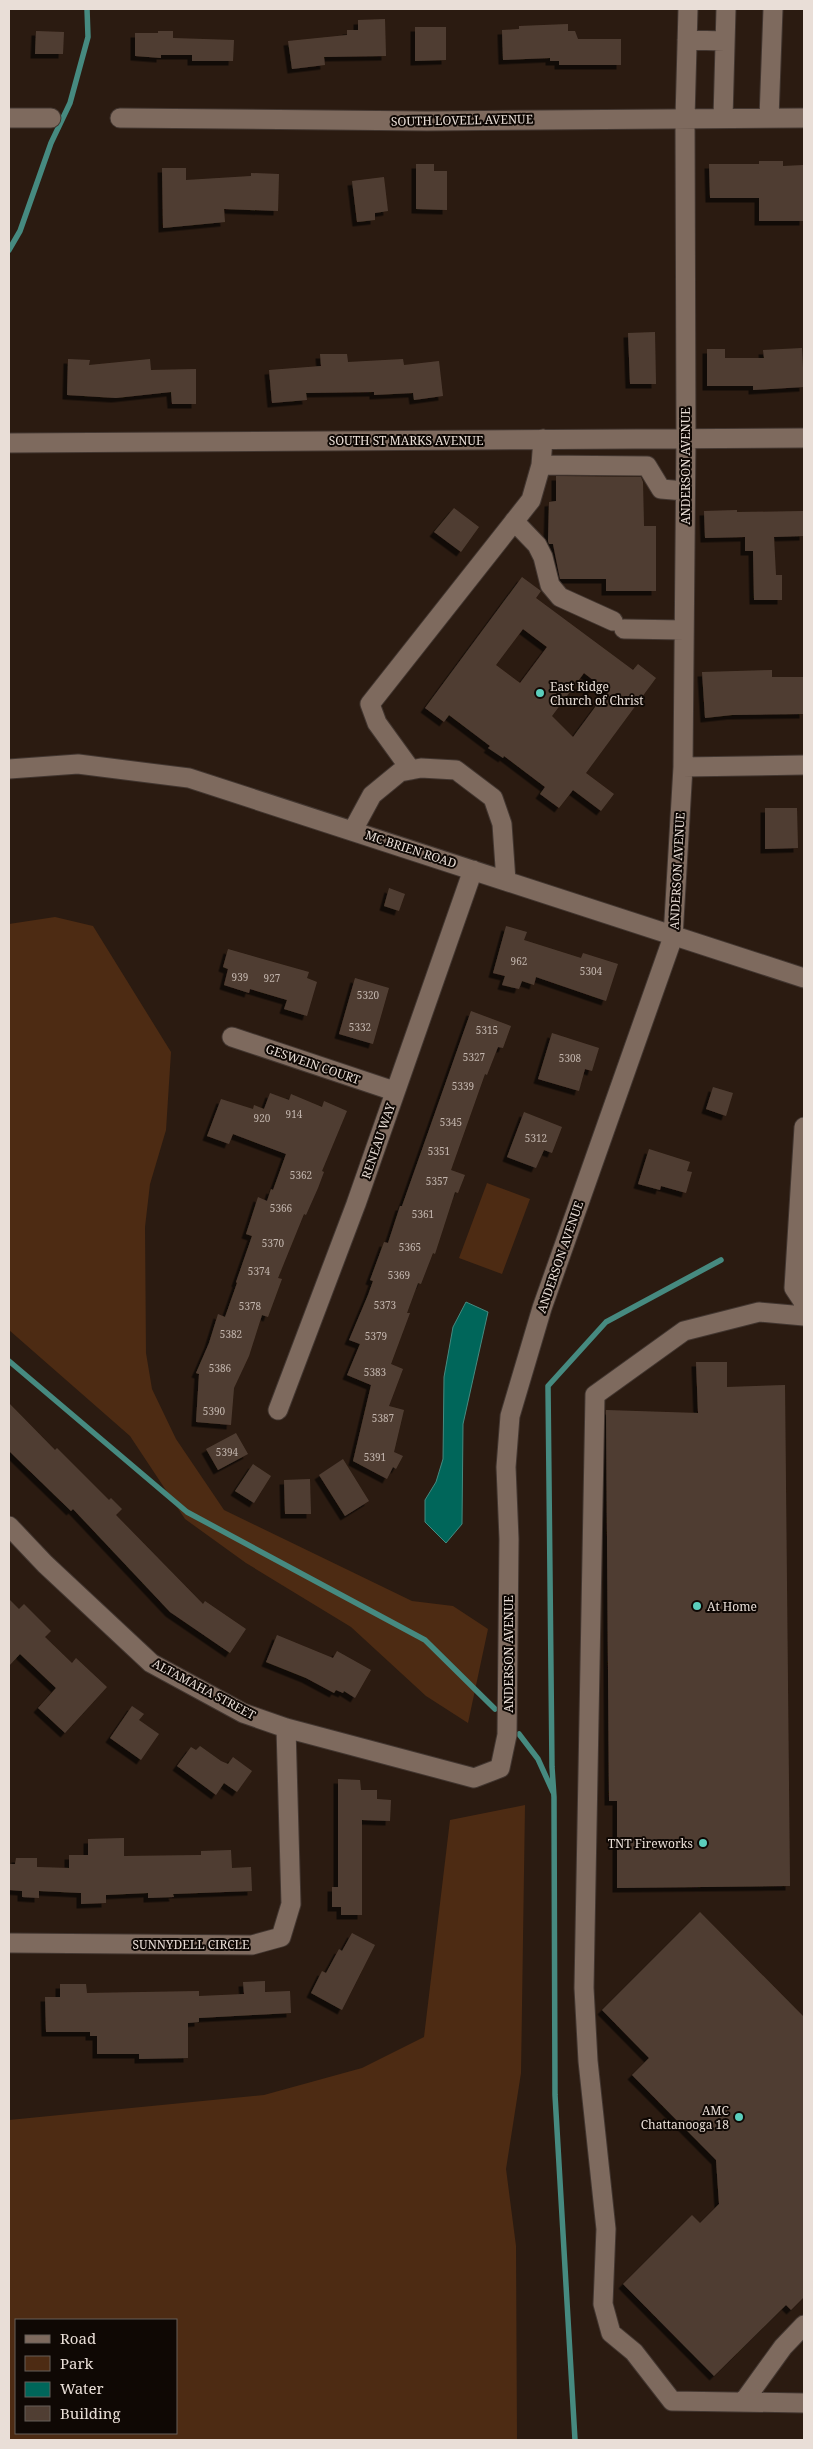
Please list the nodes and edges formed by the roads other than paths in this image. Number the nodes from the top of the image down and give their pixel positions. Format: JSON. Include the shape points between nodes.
{"nodes":[{"id":1,"x":688,"y":9,"type":"edge"},
{"id":2,"x":726,"y":9,"type":"edge"},
{"id":3,"x":773,"y":9,"type":"edge"},
{"id":4,"x":687,"y":40,"type":"junction"},
{"id":5,"x":725,"y":41,"type":"junction"},
{"id":6,"x":9,"y":118,"type":"edge"},
{"id":7,"x":51,"y":118,"type":"dead end"},
{"id":8,"x":120,"y":118,"type":"dead end"},
{"id":9,"x":685,"y":118,"type":"junction"},
{"id":10,"x":723,"y":118,"type":"junction"},
{"id":11,"x":770,"y":118,"type":"junction"},
{"id":12,"x":804,"y":118,"type":"edge"},
{"id":13,"x":686,"y":438,"type":"junction"},
{"id":14,"x":804,"y":438,"type":"edge"},
{"id":15,"x":543,"y":439,"type":"junction"},
{"id":16,"x":9,"y":443,"type":"edge"},
{"id":17,"x":541,"y":465,"type":"junction"},
{"id":18,"x":685,"y":491,"type":"junction"},
{"id":19,"x":514,"y":521,"type":"junction"},
{"id":20,"x":684,"y":630,"type":"junction"},
{"id":21,"x":804,"y":765,"type":"edge"},
{"id":22,"x":682,"y":766,"type":"junction"},
{"id":23,"x":9,"y":769,"type":"edge"},
{"id":24,"x":411,"y":770,"type":"junction"},
{"id":25,"x":353,"y":830,"type":"junction"},
{"id":26,"x":473,"y":870,"type":"junction"},
{"id":27,"x":506,"y":881,"type":"junction"},
{"id":28,"x":673,"y":938,"type":"junction"},
{"id":29,"x":804,"y":978,"type":"edge"},
{"id":30,"x":232,"y":1037,"type":"dead end"},
{"id":31,"x":394,"y":1091,"type":"junction"},
{"id":32,"x":804,"y":1135,"type":"edge"},
{"id":33,"x":799,"y":1288,"type":"edge"},
{"id":34,"x":804,"y":1303,"type":"edge"},
{"id":35,"x":804,"y":1316,"type":"edge"},
{"id":36,"x":278,"y":1410,"type":"dead end"},
{"id":37,"x":9,"y":1526,"type":"edge"},
{"id":38,"x":286,"y":1728,"type":"junction"},
{"id":39,"x":474,"y":1778,"type":"joint"},
{"id":40,"x":9,"y":1943,"type":"edge"},
{"id":41,"x":804,"y":2326,"type":"edge"},
{"id":42,"x":783,"y":2347,"type":"junction"},
{"id":43,"x":804,"y":2348,"type":"edge"},
{"id":44,"x":744,"y":2401,"type":"junction"},
{"id":45,"x":804,"y":2403,"type":"edge"}],
"edges":[{"from":1,"to":4,"type":"street","name":"ANDERSON AVENUE"},
{"from":2,"to":5,"type":"street"},
{"from":3,"to":11,"type":"street"},
{"from":4,"to":5,"type":"street"},
{"from":4,"to":9,"type":"street","name":"ANDERSON AVENUE"},
{"from":5,"to":10,"type":"street"},
{"from":6,"to":7,"type":"street"},
{"from":8,"to":9,"type":"street","name":"SOUTH LOVELL AVENUE","via":[[427,121]]},
{"from":9,"to":10,"type":"street","name":"SOUTH LOVELL AVENUE"},
{"from":9,"to":13,"type":"street","name":"ANDERSON AVENUE"},
{"from":10,"to":11,"type":"street","name":"SOUTH LOVELL AVENUE"},
{"from":11,"to":12,"type":"street","name":"SOUTH LOVELL AVENUE"},
{"from":13,"to":14,"type":"street","name":"SOUTH ST MARKS AVENUE"},
{"from":13,"to":15,"type":"street","name":"SOUTH ST MARKS AVENUE"},
{"from":13,"to":18,"type":"street","name":"ANDERSON AVENUE"},
{"from":15,"to":16,"type":"street","name":"SOUTH ST MARKS AVENUE"},
{"from":15,"to":17,"type":"street"},
{"from":17,"to":18,"type":"street","via":[[647,466],[662,489]]},
{"from":17,"to":19,"type":"street","via":[[531,500]]},
{"from":18,"to":20,"type":"street","name":"ANDERSON AVENUE"},
{"from":19,"to":20,"type":"street","via":[[537,545],[550,586],[560,597],[618,625]]},
{"from":19,"to":24,"type":"street","via":[[370,704],[378,723]]},
{"from":20,"to":22,"type":"street","name":"ANDERSON AVENUE"},
{"from":21,"to":22,"type":"street"},
{"from":22,"to":28,"type":"street","name":"ANDERSON AVENUE"},
{"from":23,"to":25,"type":"street","name":"MC BRIEN ROAD","via":[[78,764],[189,778]]},
{"from":24,"to":25,"type":"street","via":[[400,772],[372,795]]},
{"from":24,"to":27,"type":"street","via":[[456,770],[493,798],[502,824]]},
{"from":25,"to":26,"type":"street","name":"MC BRIEN ROAD"},
{"from":26,"to":27,"type":"street","name":"MC BRIEN ROAD"},
{"from":26,"to":31,"type":"street","name":"RENEAU WAY"},
{"from":27,"to":28,"type":"street","name":"MC BRIEN ROAD"},
{"from":28,"to":29,"type":"street","name":"MC BRIEN ROAD"},
{"from":28,"to":39,"type":"street","name":"ANDERSON AVENUE","via":[[542,1308],[510,1416],[506,1467],[509,1540],[507,1735],[500,1768]]},
{"from":30,"to":31,"type":"street","name":"GESWEIN COURT"},
{"from":31,"to":36,"type":"street","name":"RENEAU WAY","via":[[356,1204]]},
{"from":32,"to":33,"type":"street"},
{"from":33,"to":34,"type":"street"},
{"from":35,"to":44,"type":"street","via":[[759,1312],[684,1331],[595,1394],[584,1988],[588,2061],[606,2229],[603,2304],[611,2333],[634,2352],[672,2401]]},
{"from":37,"to":38,"type":"street","name":"ALTAMAHA STREET","via":[[151,1663],[243,1713]]},
{"from":38,"to":39,"type":"street","name":"ALTAMAHA STREET"},
{"from":38,"to":40,"type":"street","name":"SUNNYDELL CIRCLE","via":[[292,1904],[281,1937],[252,1945]]},
{"from":41,"to":42,"type":"street"},
{"from":42,"to":43,"type":"street"},
{"from":42,"to":44,"type":"street"},
{"from":44,"to":45,"type":"street"}]}
